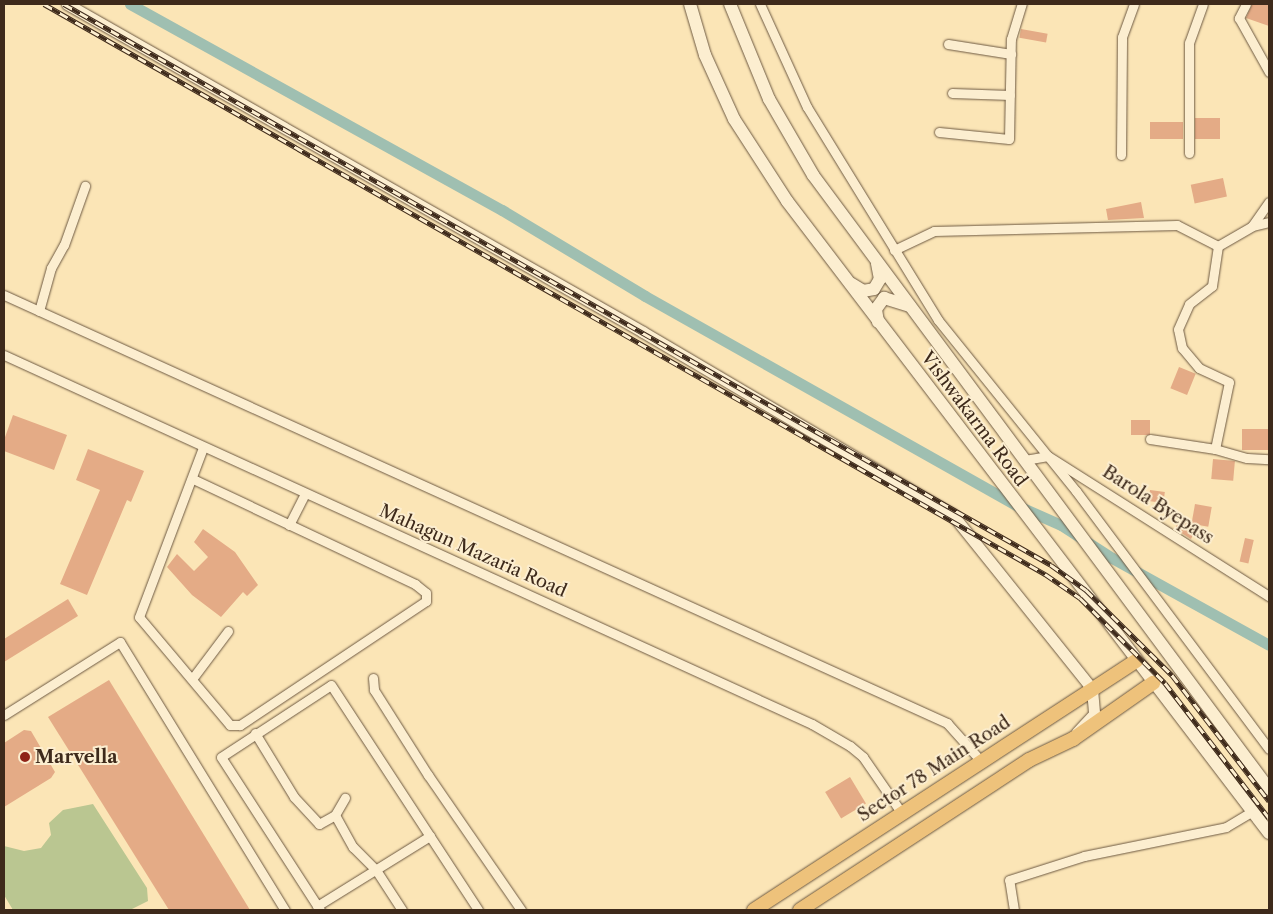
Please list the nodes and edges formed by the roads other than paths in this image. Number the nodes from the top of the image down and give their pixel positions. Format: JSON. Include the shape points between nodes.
{"nodes":[{"id":1,"x":67,"y":4,"type":"edge"},
{"id":2,"x":690,"y":4,"type":"edge"},
{"id":3,"x":730,"y":4,"type":"edge"},
{"id":4,"x":760,"y":4,"type":"edge"},
{"id":5,"x":1022,"y":4,"type":"edge"},
{"id":6,"x":1134,"y":4,"type":"edge"},
{"id":7,"x":1203,"y":4,"type":"edge"},
{"id":8,"x":1246,"y":4,"type":"edge"},
{"id":9,"x":948,"y":44,"type":"dead end"},
{"id":10,"x":1011,"y":54,"type":"junction"},
{"id":11,"x":1269,"y":72,"type":"edge"},
{"id":12,"x":952,"y":93,"type":"dead end"},
{"id":13,"x":1010,"y":95,"type":"junction"},
{"id":14,"x":940,"y":132,"type":"dead end"},
{"id":15,"x":1189,"y":153,"type":"dead end"},
{"id":16,"x":1121,"y":155,"type":"dead end"},
{"id":17,"x":85,"y":186,"type":"dead end"},
{"id":18,"x":1269,"y":202,"type":"edge"},
{"id":19,"x":1269,"y":222,"type":"edge"},
{"id":20,"x":1252,"y":226,"type":"junction"},
{"id":21,"x":1218,"y":246,"type":"junction"},
{"id":22,"x":894,"y":250,"type":"junction"},
{"id":23,"x":876,"y":261,"type":"junction"},
{"id":24,"x":848,"y":282,"type":"junction"},
{"id":25,"x":4,"y":295,"type":"edge"},
{"id":26,"x":910,"y":306,"type":"junction"},
{"id":27,"x":39,"y":311,"type":"junction"},
{"id":28,"x":878,"y":322,"type":"junction"},
{"id":29,"x":4,"y":355,"type":"edge"},
{"id":30,"x":1150,"y":439,"type":"dead end"},
{"id":31,"x":203,"y":448,"type":"junction"},
{"id":32,"x":1215,"y":449,"type":"junction"},
{"id":33,"x":1048,"y":456,"type":"junction"},
{"id":34,"x":1269,"y":459,"type":"edge"},
{"id":35,"x":1025,"y":460,"type":"junction"},
{"id":36,"x":193,"y":479,"type":"junction"},
{"id":37,"x":305,"y":494,"type":"junction"},
{"id":38,"x":289,"y":525,"type":"junction"},
{"id":39,"x":1269,"y":596,"type":"edge"},
{"id":40,"x":228,"y":631,"type":"dead end"},
{"id":41,"x":1136,"y":661,"type":"junction"},
{"id":42,"x":373,"y":678,"type":"dead end"},
{"id":43,"x":192,"y":679,"type":"junction"},
{"id":44,"x":1153,"y":683,"type":"junction"},
{"id":45,"x":1092,"y":688,"type":"junction"},
{"id":46,"x":4,"y":715,"type":"edge"},
{"id":47,"x":256,"y":733,"type":"junction"},
{"id":48,"x":1073,"y":739,"type":"junction"},
{"id":49,"x":1269,"y":750,"type":"edge"},
{"id":50,"x":981,"y":761,"type":"junction"},
{"id":51,"x":1269,"y":789,"type":"edge"},
{"id":52,"x":345,"y":798,"type":"dead end"},
{"id":53,"x":1253,"y":811,"type":"junction"},
{"id":54,"x":901,"y":812,"type":"junction"},
{"id":55,"x":335,"y":815,"type":"junction"},
{"id":56,"x":1269,"y":833,"type":"edge"},
{"id":57,"x":430,"y":836,"type":"junction"},
{"id":58,"x":376,"y":870,"type":"junction"},
{"id":59,"x":319,"y":908,"type":"edge"},
{"id":60,"x":760,"y":908,"type":"edge"},
{"id":61,"x":285,"y":910,"type":"edge"},
{"id":62,"x":402,"y":910,"type":"edge"},
{"id":63,"x":478,"y":910,"type":"edge"},
{"id":64,"x":521,"y":910,"type":"edge"},
{"id":65,"x":800,"y":910,"type":"edge"},
{"id":66,"x":1014,"y":910,"type":"edge"}],
"edges":[{"from":1,"to":45,"type":"street","via":[[652,337],[952,514]]},
{"from":2,"to":24,"type":"main road","name":"Vishwakarma Road","via":[[705,55],[734,119],[787,201]]},
{"from":3,"to":23,"type":"main road","name":"Vishwakarma Road","via":[[779,116],[813,175]]},
{"from":4,"to":22,"type":"street","via":[[807,107]]},
{"from":5,"to":10,"type":"street","via":[[1011,39]]},
{"from":6,"to":16,"type":"street","via":[[1122,37]]},
{"from":7,"to":15,"type":"street","via":[[1190,43]]},
{"from":8,"to":11,"type":"street","via":[[1239,18]]},
{"from":9,"to":10,"type":"street"},
{"from":10,"to":13,"type":"street"},
{"from":12,"to":13,"type":"street"},
{"from":13,"to":14,"type":"street","via":[[1009,140]]},
{"from":17,"to":27,"type":"street","via":[[67,238],[51,268]]},
{"from":18,"to":20,"type":"street"},
{"from":19,"to":20,"type":"street"},
{"from":20,"to":21,"type":"street"},
{"from":21,"to":22,"type":"street","via":[[1177,225],[1167,225],[934,231]]},
{"from":21,"to":32,"type":"street","via":[[1212,286],[1188,304],[1178,329],[1182,348],[1199,368],[1229,382]]},
{"from":22,"to":33,"type":"street","via":[[938,320]]},
{"from":23,"to":24,"type":"main road","via":[[880,279],[874,289],[863,292]]},
{"from":23,"to":26,"type":"main road","name":"Vishwakarma Road"},
{"from":24,"to":28,"type":"main road","name":"Vishwakarma Road"},
{"from":25,"to":27,"type":"street"},
{"from":26,"to":28,"type":"main road","via":[[884,298],[876,309]]},
{"from":26,"to":35,"type":"main road","name":"Vishwakarma Road"},
{"from":27,"to":50,"type":"street","via":[[947,722]]},
{"from":28,"to":41,"type":"main road","name":"Vishwakarma Road"},
{"from":29,"to":31,"type":"street","name":"Mahagun Mazaria Road"},
{"from":30,"to":32,"type":"street"},
{"from":31,"to":36,"type":"street"},
{"from":31,"to":37,"type":"street","name":"Mahagun Mazaria Road"},
{"from":32,"to":34,"type":"street","via":[[1247,458]]},
{"from":33,"to":35,"type":"street"},
{"from":33,"to":39,"type":"street","name":"Barola Byepass"},
{"from":33,"to":49,"type":"street"},
{"from":35,"to":51,"type":"main road","name":"Vishwakarma Road"},
{"from":36,"to":38,"type":"street"},
{"from":36,"to":43,"type":"street","via":[[139,617]]},
{"from":37,"to":38,"type":"street"},
{"from":37,"to":54,"type":"street","name":"Mahagun Mazaria Road","via":[[812,724],[864,757]]},
{"from":38,"to":43,"type":"street","via":[[415,584],[426,593],[426,600],[240,725],[230,725]]},
{"from":40,"to":43,"type":"street"},
{"from":41,"to":44,"type":"main road","name":"Vishwakarma Road"},
{"from":41,"to":45,"type":"main road","name":"Sector 78 Main Road"},
{"from":42,"to":64,"type":"street","via":[[374,690],[428,775]]},
{"from":44,"to":48,"type":"main road"},
{"from":44,"to":53,"type":"main road","name":"Vishwakarma Road"},
{"from":45,"to":48,"type":"street","via":[[1094,714]]},
{"from":45,"to":50,"type":"main road","name":"Sector 78 Main Road"},
{"from":46,"to":61,"type":"street","via":[[120,642]]},
{"from":47,"to":55,"type":"street","via":[[294,797],[319,824]]},
{"from":47,"to":57,"type":"street","via":[[331,685]]},
{"from":47,"to":59,"type":"street","via":[[221,757]]},
{"from":48,"to":65,"type":"main road","via":[[1029,760]]},
{"from":50,"to":54,"type":"main road","name":"Sector 78 Main Road"},
{"from":52,"to":55,"type":"street"},
{"from":53,"to":56,"type":"main road","name":"Vishwakarma Road"},
{"from":53,"to":66,"type":"street","via":[[1226,827],[1084,856],[1009,880]]},
{"from":54,"to":60,"type":"main road","name":"Sector 78 Main Road"},
{"from":55,"to":58,"type":"street","via":[[353,847]]},
{"from":57,"to":58,"type":"street"},
{"from":57,"to":63,"type":"street"},
{"from":58,"to":59,"type":"street"},
{"from":58,"to":62,"type":"street"}]}
